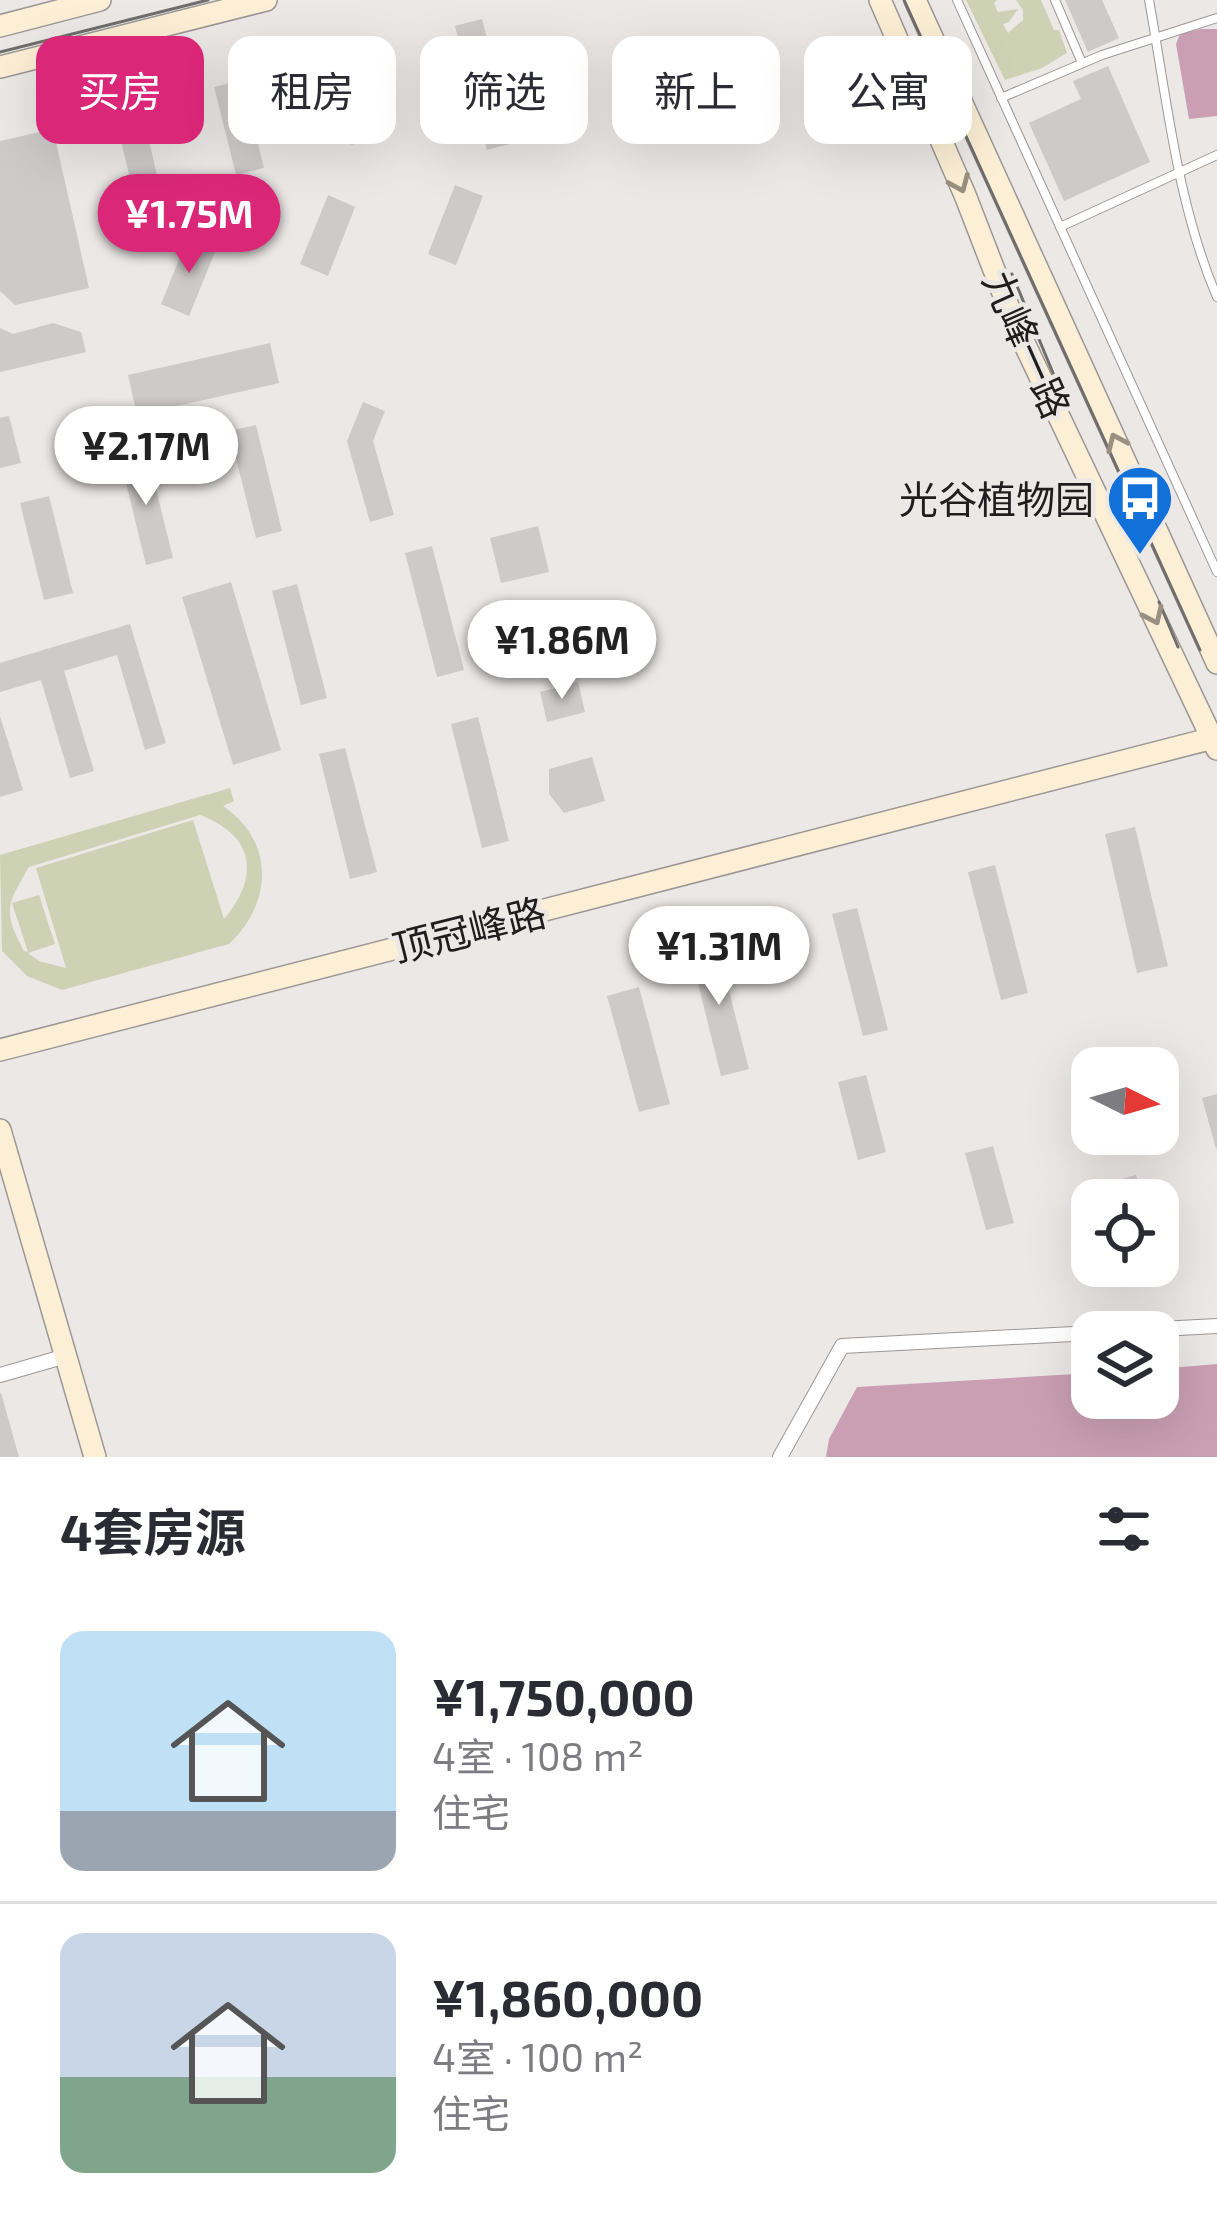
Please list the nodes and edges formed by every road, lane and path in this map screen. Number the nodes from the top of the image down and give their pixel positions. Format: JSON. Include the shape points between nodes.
{"nodes":[{"id":1,"x":100,"y":0,"type":"edge"},
{"id":2,"x":266,"y":0,"type":"edge"},
{"id":3,"x":880,"y":0,"type":"edge"},
{"id":4,"x":915,"y":0,"type":"edge"},
{"id":5,"x":957,"y":0,"type":"edge"},
{"id":6,"x":1055,"y":0,"type":"edge"},
{"id":7,"x":1149,"y":0,"type":"edge"},
{"id":8,"x":1217,"y":18,"type":"edge"},
{"id":9,"x":0,"y":26,"type":"edge"},
{"id":10,"x":1155,"y":36,"type":"junction"},
{"id":11,"x":1082,"y":63,"type":"junction"},
{"id":12,"x":0,"y":67,"type":"edge"},
{"id":13,"x":1001,"y":98,"type":"junction"},
{"id":14,"x":1217,"y":155,"type":"edge"},
{"id":15,"x":1180,"y":173,"type":"junction"},
{"id":16,"x":1060,"y":227,"type":"junction"},
{"id":17,"x":1217,"y":297,"type":"edge"},
{"id":18,"x":1217,"y":572,"type":"edge"},
{"id":19,"x":1217,"y":663,"type":"edge"},
{"id":20,"x":1215,"y":742,"type":"edge"},
{"id":21,"x":0,"y":1050,"type":"edge"},
{"id":22,"x":0,"y":1130,"type":"edge"},
{"id":23,"x":1217,"y":1326,"type":"edge"},
{"id":24,"x":1179,"y":1328,"type":"edge"},
{"id":25,"x":1071,"y":1334,"type":"edge"},
{"id":26,"x":66,"y":1356,"type":"junction"},
{"id":27,"x":0,"y":1376,"type":"edge"},
{"id":28,"x":95,"y":1457,"type":"edge"},
{"id":29,"x":780,"y":1457,"type":"edge"}],
"edges":[{"from":1,"to":9,"type":"street"},
{"from":2,"to":12,"type":"street"},
{"from":3,"to":20,"type":"street","name":"九峰一路","one_way":true,"via":[[1016,324]]},
{"from":19,"to":4,"type":"street","name":"九峰一路","one_way":true},
{"from":5,"to":13,"type":"lane"},
{"from":6,"to":11,"type":"lane"},
{"from":7,"to":10,"type":"lane"},
{"from":8,"to":10,"type":"lane"},
{"from":10,"to":11,"type":"lane"},
{"from":10,"to":15,"type":"lane"},
{"from":11,"to":13,"type":"lane"},
{"from":13,"to":16,"type":"lane"},
{"from":14,"to":15,"type":"lane"},
{"from":15,"to":16,"type":"lane"},
{"from":15,"to":17,"type":"lane"},
{"from":16,"to":18,"type":"lane"},
{"from":20,"to":21,"type":"street","name":"顶冠峰路"},
{"from":22,"to":26,"type":"street"},
{"from":23,"to":24,"type":"street"},
{"from":25,"to":29,"type":"street","via":[[842,1346]]},
{"from":26,"to":27,"type":"street"},
{"from":26,"to":28,"type":"street"}]}
